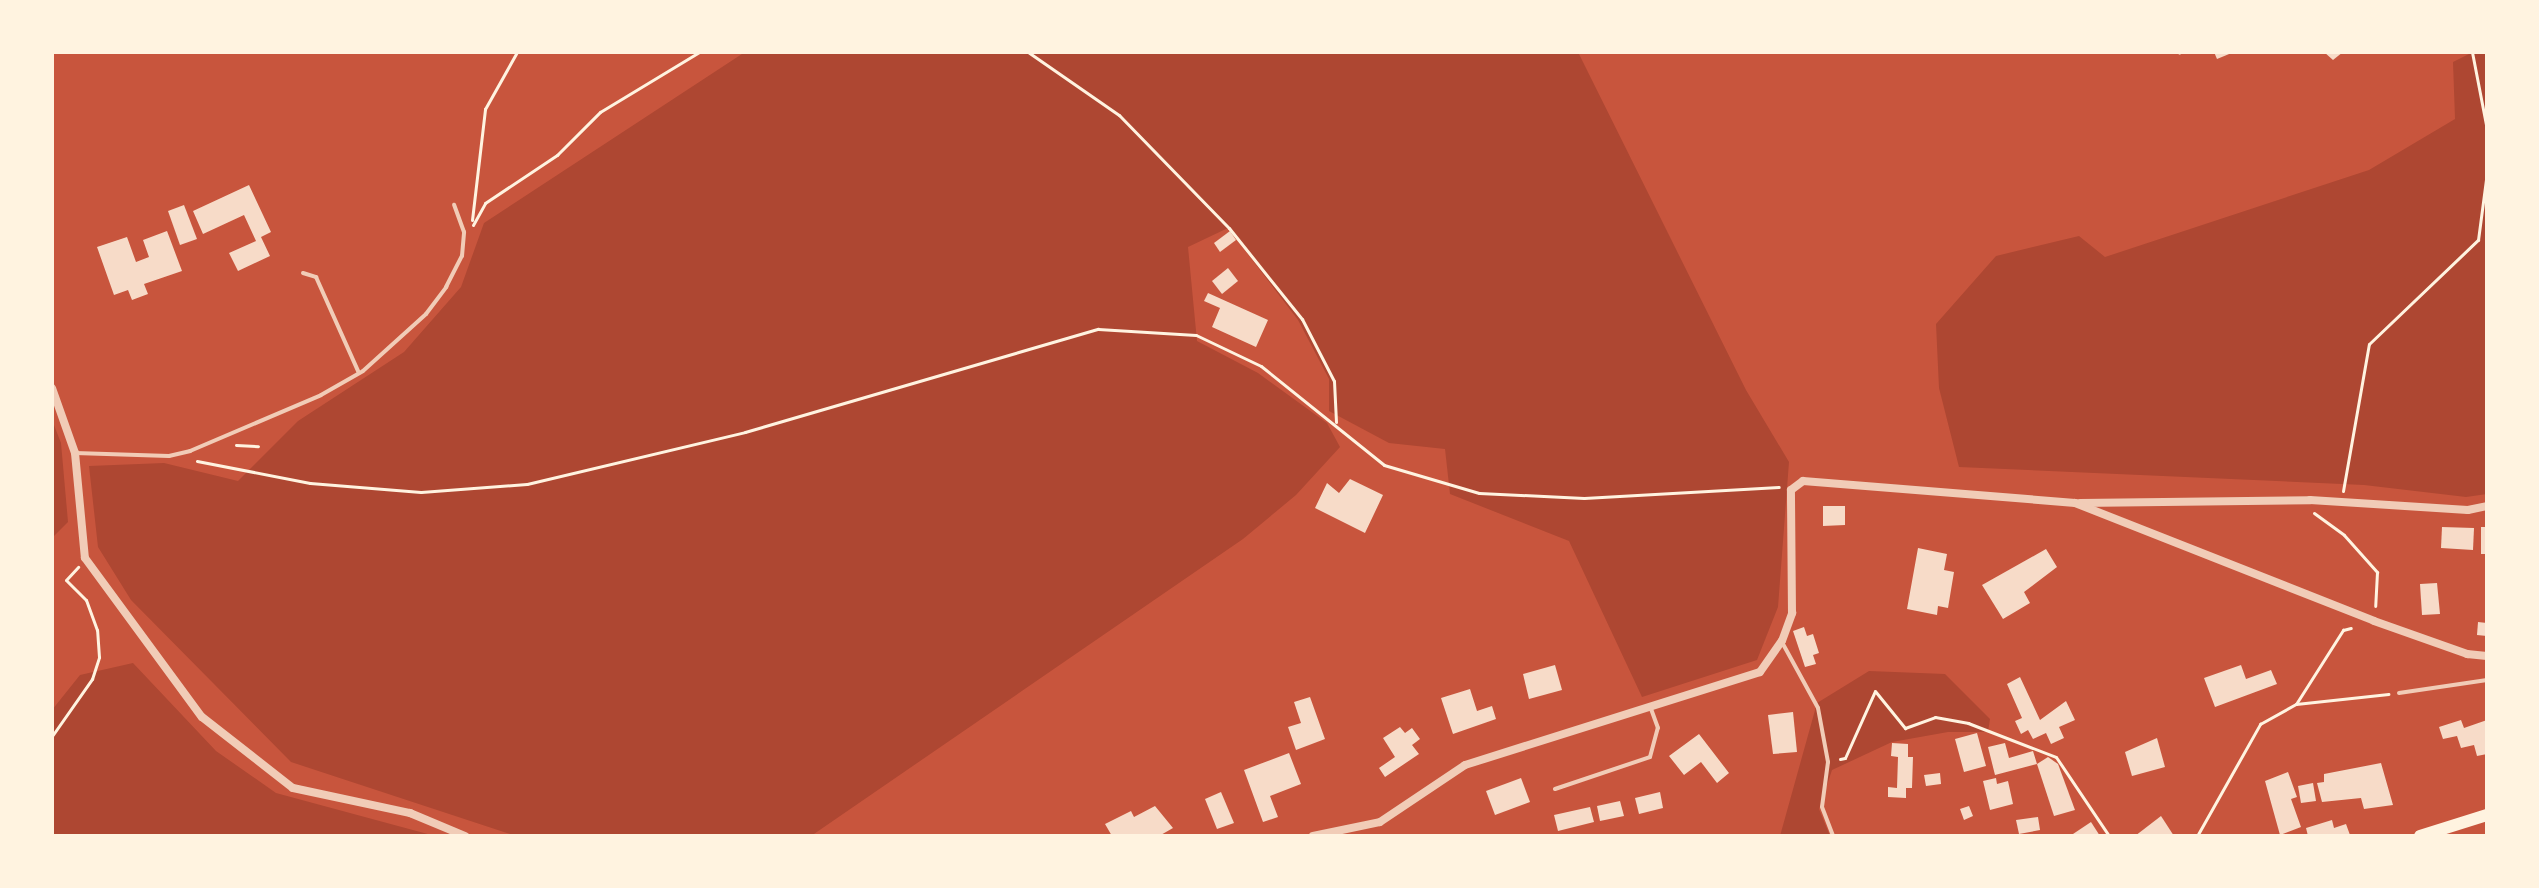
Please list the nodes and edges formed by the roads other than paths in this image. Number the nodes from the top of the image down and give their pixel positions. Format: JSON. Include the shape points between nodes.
{"nodes":[{"id":1,"x":454,"y":205,"type":"dead end"},
{"id":2,"x":303,"y":273,"type":"dead end"},
{"id":3,"x":359,"y":373,"type":"junction"},
{"id":4,"x":52,"y":388,"type":"edge"},
{"id":5,"x":75,"y":453,"type":"junction"},
{"id":6,"x":2075,"y":503,"type":"junction"},
{"id":7,"x":2487,"y":506,"type":"edge"},
{"id":8,"x":1782,"y":641,"type":"junction"},
{"id":9,"x":2487,"y":656,"type":"edge"},
{"id":10,"x":2487,"y":680,"type":"edge"},
{"id":11,"x":2399,"y":693,"type":"road end"},
{"id":12,"x":1650,"y":706,"type":"junction"},
{"id":13,"x":1555,"y":789,"type":"dead end"},
{"id":14,"x":2487,"y":815,"type":"edge"},
{"id":15,"x":465,"y":836,"type":"edge"},
{"id":16,"x":1313,"y":836,"type":"edge"},
{"id":17,"x":1833,"y":836,"type":"edge"},
{"id":18,"x":2420,"y":836,"type":"edge"}],
"edges":[{"from":1,"to":3,"type":"lane","via":[[464,232],[462,256],[433,305]]},
{"from":2,"to":3,"type":"lane","via":[[316,277]]},
{"from":3,"to":5,"type":"lane","via":[[321,395],[169,456]]},
{"from":4,"to":5,"type":"street"},
{"from":5,"to":15,"type":"street","via":[[85,558],[202,717],[293,788],[410,813]]},
{"from":6,"to":7,"type":"street","via":[[2341,501],[2468,510]]},
{"from":6,"to":8,"type":"street","via":[[1803,481],[1795,486],[1792,613]]},
{"from":6,"to":9,"type":"street","via":[[2374,621],[2467,654]]},
{"from":8,"to":12,"type":"street","via":[[1760,672]]},
{"from":8,"to":17,"type":"lane","via":[[1818,708],[1828,762],[1822,807]]},
{"from":10,"to":11,"type":"lane"},
{"from":12,"to":13,"type":"lane","via":[[1658,728],[1650,757]]},
{"from":12,"to":16,"type":"street","via":[[1465,765],[1380,822]]},
{"from":14,"to":18,"type":"main road"}]}
